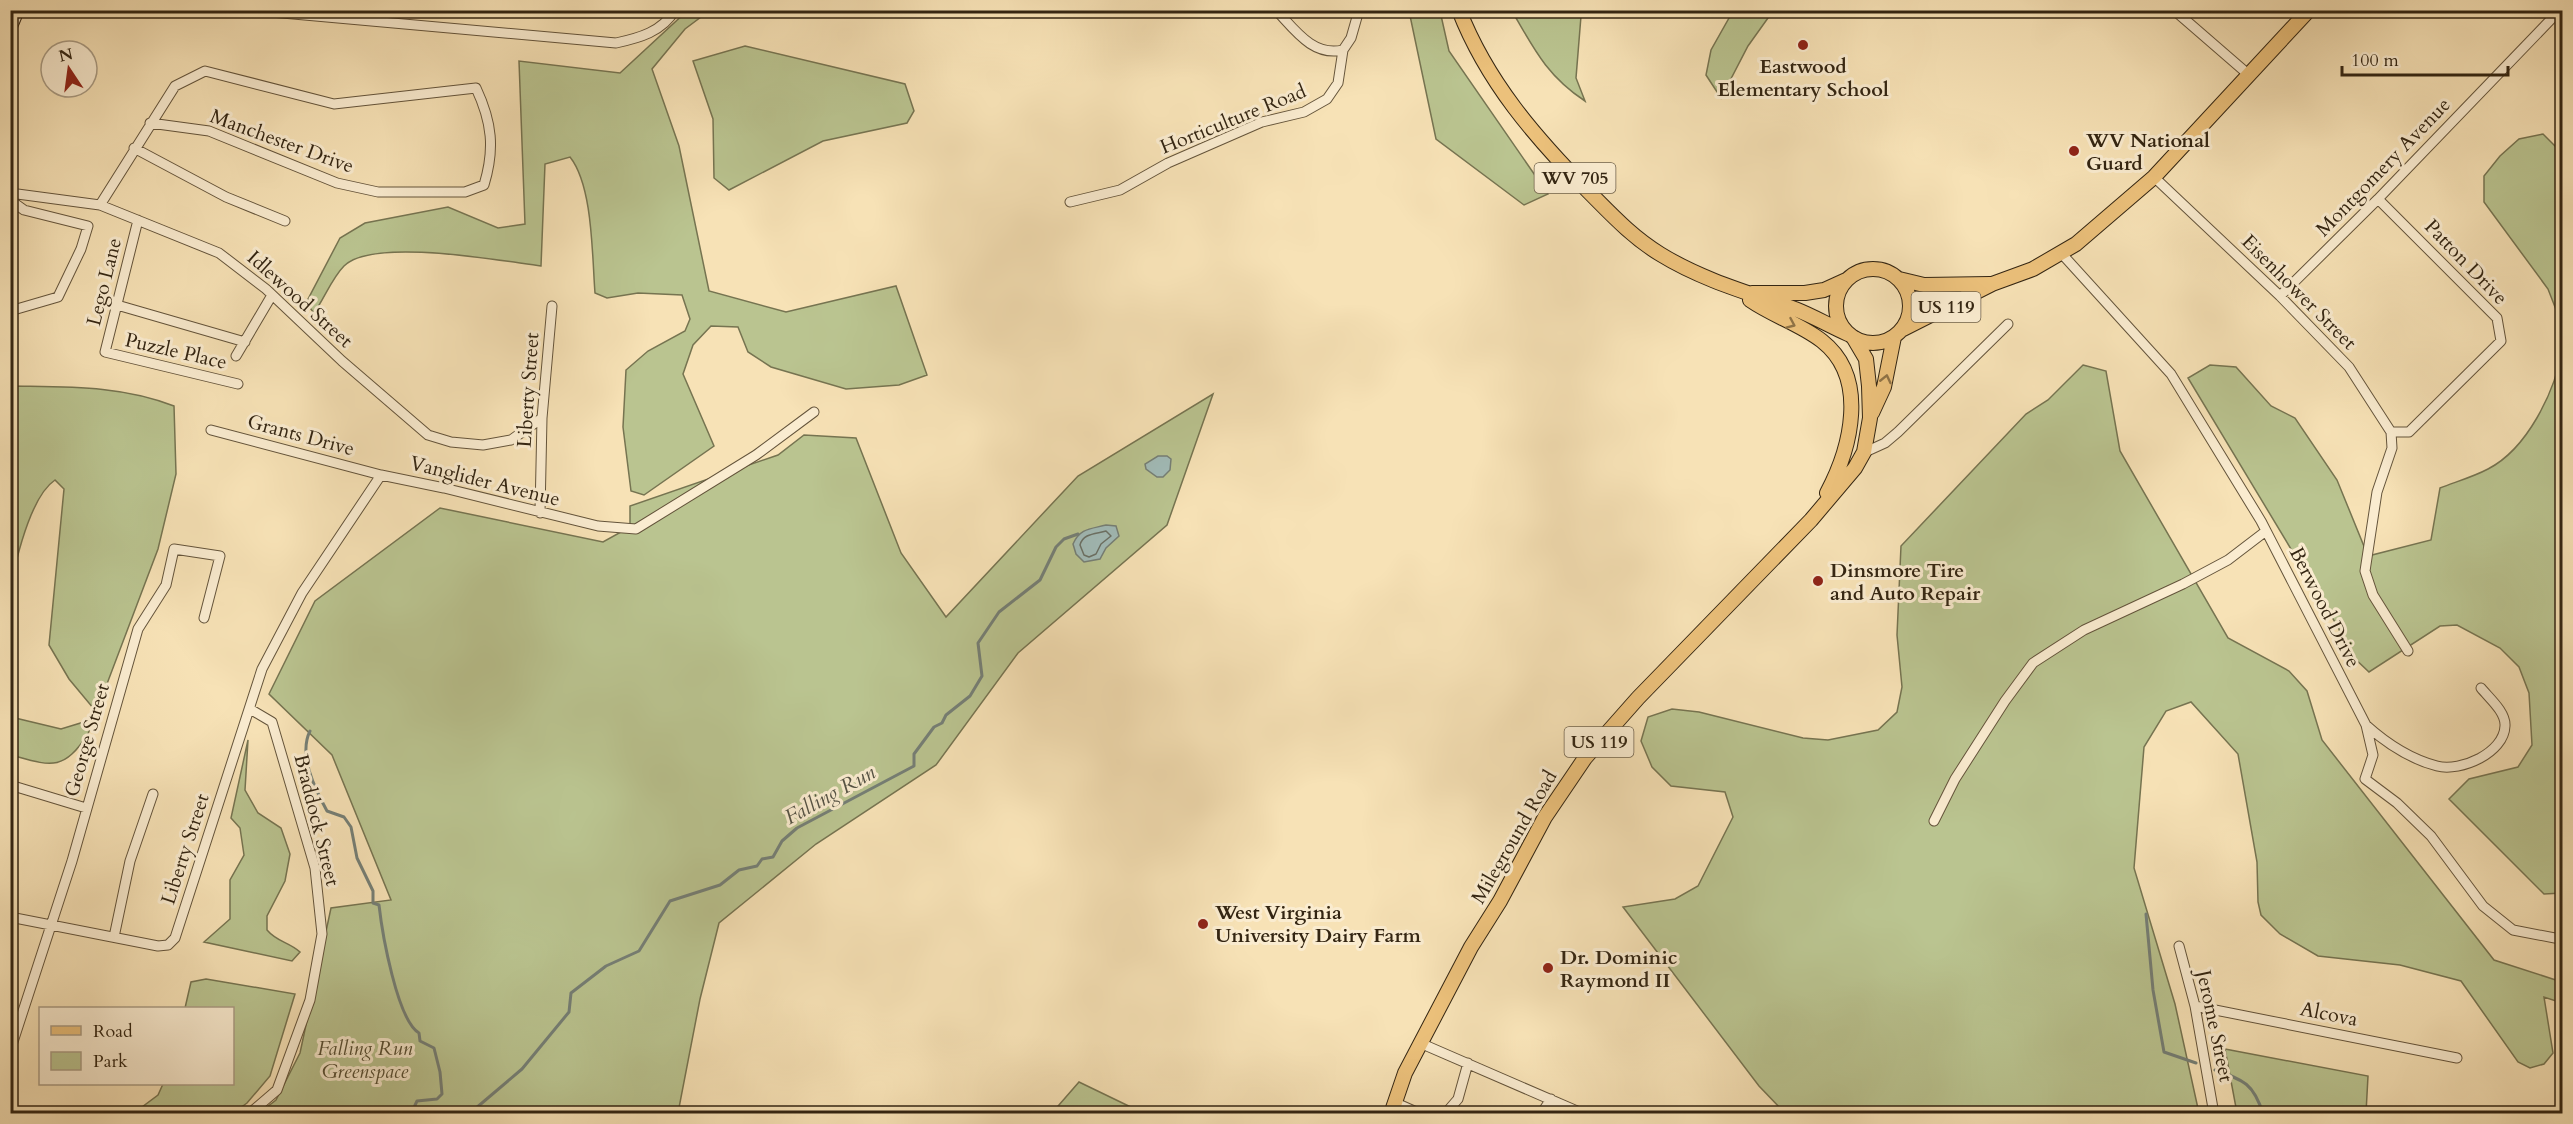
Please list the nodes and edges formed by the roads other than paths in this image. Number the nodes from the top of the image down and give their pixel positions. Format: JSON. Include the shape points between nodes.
{"nodes":[{"id":1,"x":18,"y":10,"type":"edge"},
{"id":2,"x":248,"y":10,"type":"edge"},
{"id":3,"x":675,"y":10,"type":"edge"},
{"id":4,"x":1276,"y":10,"type":"edge"},
{"id":5,"x":1359,"y":10,"type":"edge"},
{"id":6,"x":1459,"y":10,"type":"edge"},
{"id":7,"x":2174,"y":10,"type":"edge"},
{"id":8,"x":2309,"y":10,"type":"edge"},
{"id":9,"x":2560,"y":10,"type":"edge"},
{"id":10,"x":10,"y":29,"type":"edge"},
{"id":11,"x":1343,"y":50,"type":"junction"},
{"id":12,"x":2249,"y":75,"type":"junction"},
{"id":13,"x":150,"y":123,"type":"junction"},
{"id":14,"x":134,"y":148,"type":"junction"},
{"id":15,"x":2154,"y":177,"type":"junction"},
{"id":16,"x":10,"y":193,"type":"edge"},
{"id":17,"x":2378,"y":199,"type":"junction"},
{"id":18,"x":10,"y":200,"type":"edge"},
{"id":19,"x":1070,"y":202,"type":"dead end"},
{"id":20,"x":100,"y":205,"type":"junction"},
{"id":21,"x":138,"y":220,"type":"junction"},
{"id":22,"x":285,"y":221,"type":"dead end"},
{"id":23,"x":2062,"y":254,"type":"junction"},
{"id":24,"x":1899,"y":279,"type":"junction"},
{"id":25,"x":1846,"y":280,"type":"junction"},
{"id":26,"x":1992,"y":284,"type":"junction"},
{"id":27,"x":1741,"y":293,"type":"junction"},
{"id":28,"x":272,"y":295,"type":"junction"},
{"id":29,"x":2280,"y":296,"type":"junction"},
{"id":30,"x":117,"y":305,"type":"junction"},
{"id":31,"x":552,"y":306,"type":"dead end"},
{"id":32,"x":10,"y":311,"type":"edge"},
{"id":33,"x":2008,"y":324,"type":"dead end"},
{"id":34,"x":1898,"y":334,"type":"junction"},
{"id":35,"x":1851,"y":336,"type":"junction"},
{"id":36,"x":244,"y":342,"type":"junction"},
{"id":37,"x":105,"y":352,"type":"joint"},
{"id":38,"x":236,"y":356,"type":"dead end"},
{"id":39,"x":238,"y":384,"type":"dead end"},
{"id":40,"x":814,"y":412,"type":"dead end"},
{"id":41,"x":542,"y":418,"type":"junction"},
{"id":42,"x":1869,"y":418,"type":"junction"},
{"id":43,"x":211,"y":430,"type":"dead end"},
{"id":44,"x":2391,"y":432,"type":"junction"},
{"id":45,"x":1863,"y":453,"type":"junction"},
{"id":46,"x":381,"y":475,"type":"junction"},
{"id":47,"x":540,"y":513,"type":"junction"},
{"id":48,"x":1811,"y":520,"type":"junction"},
{"id":49,"x":2266,"y":531,"type":"junction"},
{"id":50,"x":204,"y":618,"type":"dead end"},
{"id":51,"x":2408,"y":651,"type":"dead end"},
{"id":52,"x":2481,"y":688,"type":"dead end"},
{"id":53,"x":250,"y":709,"type":"junction"},
{"id":54,"x":2366,"y":725,"type":"junction"},
{"id":55,"x":10,"y":785,"type":"edge"},
{"id":56,"x":153,"y":794,"type":"dead end"},
{"id":57,"x":86,"y":808,"type":"junction"},
{"id":58,"x":1934,"y":821,"type":"dead end"},
{"id":59,"x":10,"y":917,"type":"edge"},
{"id":60,"x":51,"y":925,"type":"junction"},
{"id":61,"x":114,"y":937,"type":"junction"},
{"id":62,"x":2560,"y":939,"type":"dead end"},
{"id":63,"x":2179,"y":946,"type":"dead end"},
{"id":64,"x":2195,"y":1006,"type":"junction"},
{"id":65,"x":1420,"y":1043,"type":"junction"},
{"id":66,"x":10,"y":1051,"type":"edge"},
{"id":67,"x":2457,"y":1058,"type":"dead end"},
{"id":68,"x":1468,"y":1063,"type":"junction"},
{"id":69,"x":1551,"y":1099,"type":"junction"},
{"id":70,"x":1393,"y":1108,"type":"edge"},
{"id":71,"x":1577,"y":1111,"type":"dead end"},
{"id":72,"x":249,"y":1113,"type":"edge"},
{"id":73,"x":1421,"y":1113,"type":"edge"},
{"id":74,"x":1444,"y":1113,"type":"edge"},
{"id":75,"x":1541,"y":1113,"type":"edge"},
{"id":76,"x":2214,"y":1113,"type":"edge"}],
"edges":[{"from":1,"to":10,"type":"street"},
{"from":2,"to":3,"type":"street","via":[[616,43],[647,36]]},
{"from":4,"to":11,"type":"street","via":[[1316,50]]},
{"from":5,"to":11,"type":"street","name":"Horticulture Road"},
{"from":6,"to":27,"type":"main road","number":"WV 705","via":[[1512,107],[1626,230],[1661,255]]},
{"from":7,"to":12,"type":"street"},
{"from":8,"to":12,"type":"main road","number":"US 119"},
{"from":9,"to":17,"type":"street","name":"Montgomery Avenue"},
{"from":11,"to":19,"type":"street","name":"Horticulture Road","via":[[1338,83],[1327,99],[1304,112],[1262,122],[1168,163],[1120,190]]},
{"from":12,"to":15,"type":"main road","number":"US 119"},
{"from":13,"to":13,"type":"street","name":"Manchester Drive","via":[[208,131],[337,183],[378,192],[465,192],[484,185],[492,158],[488,112],[476,88],[334,104],[205,71],[175,86]]},
{"from":13,"to":14,"type":"street","name":"Manchester Drive"},
{"from":14,"to":20,"type":"street","name":"Manchester Drive"},
{"from":14,"to":22,"type":"street","via":[[226,197]]},
{"from":15,"to":23,"type":"main road","number":"US 119"},
{"from":15,"to":29,"type":"street","name":"Eisenhower Street"},
{"from":16,"to":20,"type":"street","name":"Idlewood Street"},
{"from":17,"to":29,"type":"street","name":"Montgomery Avenue"},
{"from":17,"to":44,"type":"street","name":"Patton Drive","via":[[2497,318],[2501,341],[2409,432]]},
{"from":18,"to":32,"type":"street","via":[[24,210],[88,226],[58,297]]},
{"from":20,"to":21,"type":"street","name":"Idlewood Street"},
{"from":21,"to":28,"type":"street","name":"Idlewood Street","via":[[219,253]]},
{"from":21,"to":30,"type":"street","name":"Lego Lane"},
{"from":23,"to":26,"type":"main road","number":"US 119"},
{"from":23,"to":49,"type":"street","name":"Berwood Drive","via":[[2170,374]]},
{"from":24,"to":25,"type":"main road","via":[[1868,269]]},
{"from":24,"to":26,"type":"main road","number":"US 119","via":[[1924,285]]},
{"from":24,"to":34,"type":"main road","via":[[1908,293],[1910,312]]},
{"from":25,"to":27,"type":"main road","number":"WV 705","via":[[1805,293]]},
{"from":25,"to":35,"type":"main road","via":[[1836,302],[1838,319]]},
{"from":26,"to":34,"type":"main road","number":"US 119"},
{"from":27,"to":35,"type":"main road","number":"WV 705","via":[[1795,309]]},
{"from":27,"to":48,"type":"main road","one_way":true,"via":[[1770,314],[1819,339],[1844,371],[1851,407],[1850,434],[1844,458]]},
{"from":28,"to":36,"type":"street"},
{"from":28,"to":41,"type":"street","name":"Idlewood Street","via":[[428,435],[483,446],[511,440]]},
{"from":29,"to":44,"type":"street","name":"Eisenhower Street","via":[[2349,366]]},
{"from":30,"to":36,"type":"street"},
{"from":30,"to":37,"type":"street","name":"Lego Lane"},
{"from":31,"to":41,"type":"street","name":"Liberty Street"},
{"from":33,"to":45,"type":"street","name":"Mileground Road","via":[[1898,432]]},
{"from":34,"to":35,"type":"main road","via":[[1871,343]]},
{"from":42,"to":34,"type":"main road","name":"Mileground Road","number":"US 119","one_way":true,"via":[[1884,387]]},
{"from":35,"to":42,"type":"main road","name":"Mileground Road","number":"US 119","via":[[1866,359]]},
{"from":36,"to":38,"type":"street"},
{"from":37,"to":39,"type":"street","name":"Puzzle Place"},
{"from":40,"to":47,"type":"street","name":"Vanglider Avenue","via":[[756,455],[636,529],[598,526]]},
{"from":41,"to":47,"type":"street","name":"Liberty Street"},
{"from":42,"to":45,"type":"main road","name":"Mileground Road","number":"US 119"},
{"from":43,"to":46,"type":"street","name":"Grants Drive"},
{"from":44,"to":51,"type":"street","via":[[2392,448],[2377,492],[2365,571],[2373,595]]},
{"from":45,"to":48,"type":"main road","name":"Mileground Road","number":"US 119"},
{"from":46,"to":47,"type":"street","name":"Vanglider Avenue"},
{"from":46,"to":53,"type":"street","name":"Vanglider Avenue","via":[[302,593],[262,669]]},
{"from":48,"to":65,"type":"main road","name":"Mileground Road","number":"US 119","via":[[1585,758],[1545,817]]},
{"from":49,"to":54,"type":"street","name":"Berwood Drive"},
{"from":49,"to":58,"type":"street","via":[[2228,560],[2084,630],[2033,663],[1954,779]]},
{"from":50,"to":57,"type":"street","name":"George Street","via":[[220,556],[174,549],[166,585],[138,629]]},
{"from":52,"to":54,"type":"street","via":[[2502,713],[2505,725],[2501,741],[2488,755],[2468,762],[2439,767],[2384,741]]},
{"from":53,"to":61,"type":"street","name":"Liberty Street","via":[[175,938],[168,945],[158,946]]},
{"from":53,"to":72,"type":"street","name":"Braddock Street","via":[[272,722],[315,868],[322,934],[310,1000],[277,1090]]},
{"from":54,"to":62,"type":"street","name":"Berwood Drive","via":[[2373,755],[2365,779],[2431,836],[2483,906],[2513,930]]},
{"from":55,"to":57,"type":"street"},
{"from":56,"to":61,"type":"street","via":[[130,861]]},
{"from":57,"to":60,"type":"street","name":"George Street"},
{"from":59,"to":60,"type":"street","name":"Liberty Street"},
{"from":60,"to":61,"type":"street","name":"Liberty Street"},
{"from":60,"to":66,"type":"street","name":"George Street"},
{"from":63,"to":64,"type":"street","name":"Jerome Street"},
{"from":64,"to":67,"type":"street","name":"Alcova"},
{"from":64,"to":76,"type":"street","name":"Jerome Street"},
{"from":65,"to":68,"type":"street"},
{"from":65,"to":70,"type":"main road","name":"Mileground Road","number":"US 119"},
{"from":68,"to":69,"type":"street"},
{"from":68,"to":74,"type":"street","via":[[1458,1099]]},
{"from":69,"to":71,"type":"street"},
{"from":69,"to":75,"type":"street"},
{"from":70,"to":73,"type":"street"}]}
